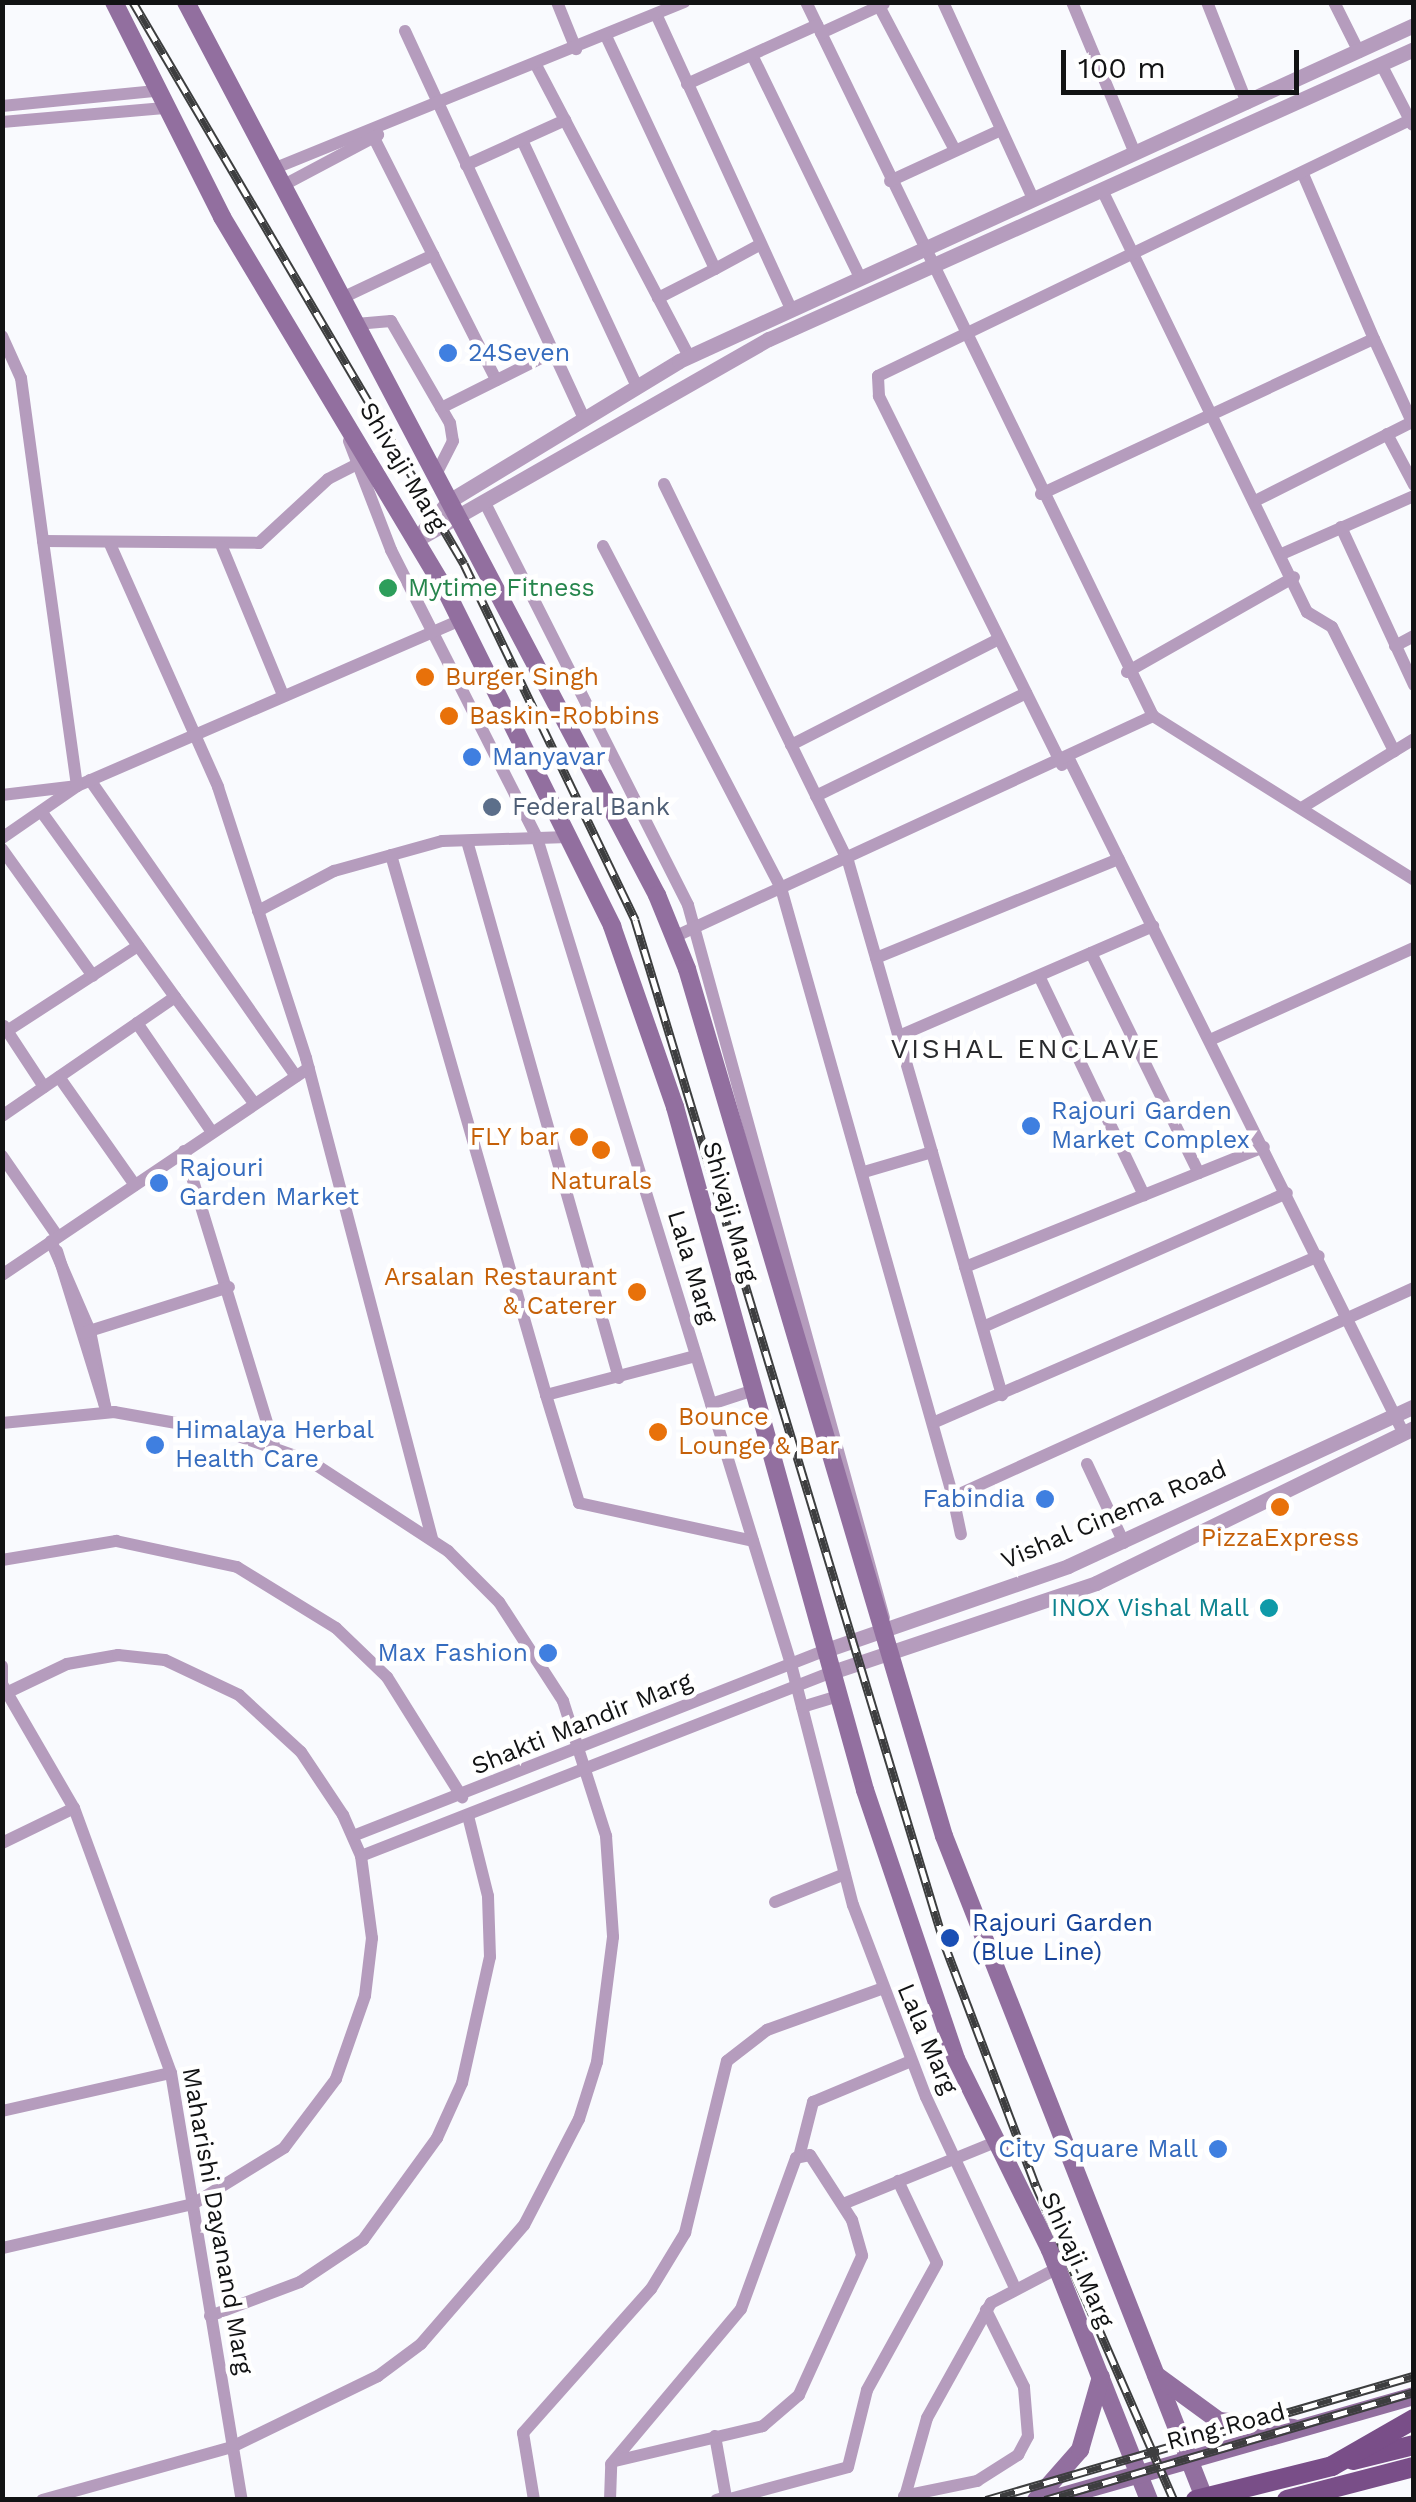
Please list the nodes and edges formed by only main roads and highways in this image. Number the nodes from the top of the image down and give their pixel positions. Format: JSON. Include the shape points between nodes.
{"nodes":[{"id":1,"x":114,"y":2,"type":"edge"},
{"id":2,"x":186,"y":2,"type":"edge"},
{"id":3,"x":1152,"y":2372,"type":"junction"},
{"id":4,"x":1101,"y":2377,"type":"junction"},
{"id":5,"x":1414,"y":2396,"type":"edge"},
{"id":6,"x":1414,"y":2420,"type":"edge"},
{"id":7,"x":1316,"y":2428,"type":"junction"},
{"id":8,"x":1414,"y":2445,"type":"edge"},
{"id":9,"x":1189,"y":2462,"type":"junction"},
{"id":10,"x":1332,"y":2466,"type":"junction"},
{"id":11,"x":1414,"y":2467,"type":"edge"},
{"id":12,"x":1140,"y":2476,"type":"junction"},
{"id":13,"x":1036,"y":2500,"type":"edge"},
{"id":14,"x":1049,"y":2500,"type":"edge"},
{"id":15,"x":1149,"y":2500,"type":"edge"},
{"id":16,"x":1196,"y":2500,"type":"edge"},
{"id":17,"x":1205,"y":2500,"type":"edge"},
{"id":18,"x":1287,"y":2500,"type":"edge"}],
"edges":[{"from":1,"to":4,"type":"main road","name":"Shivaji Marg","via":[[160,99],[417,538],[612,926],[675,1107],[838,1696],[956,2058]]},
{"from":2,"to":3,"type":"main road","name":"Shivaji Marg","via":[[674,937],[944,1836]]},
{"from":3,"to":7,"type":"main road","via":[[1219,2421]]},
{"from":3,"to":9,"type":"main road","name":"Shivaji Marg"},
{"from":4,"to":12,"type":"main road","name":"Shivaji Marg"},
{"from":4,"to":13,"type":"main road","via":[[1080,2450]]},
{"from":5,"to":7,"type":"main road","name":"Ring Road"},
{"from":6,"to":10,"type":"main road"},
{"from":7,"to":9,"type":"main road","name":"Ring Road"},
{"from":8,"to":10,"type":"main road"},
{"from":9,"to":12,"type":"main road","name":"Ring Road"},
{"from":9,"to":17,"type":"main road","name":"Shivaji Marg"},
{"from":10,"to":16,"type":"main road","bridge":true},
{"from":11,"to":18,"type":"main road"},
{"from":12,"to":14,"type":"main road","name":"Ring Road"},
{"from":12,"to":15,"type":"main road","name":"Shivaji Marg"}]}
